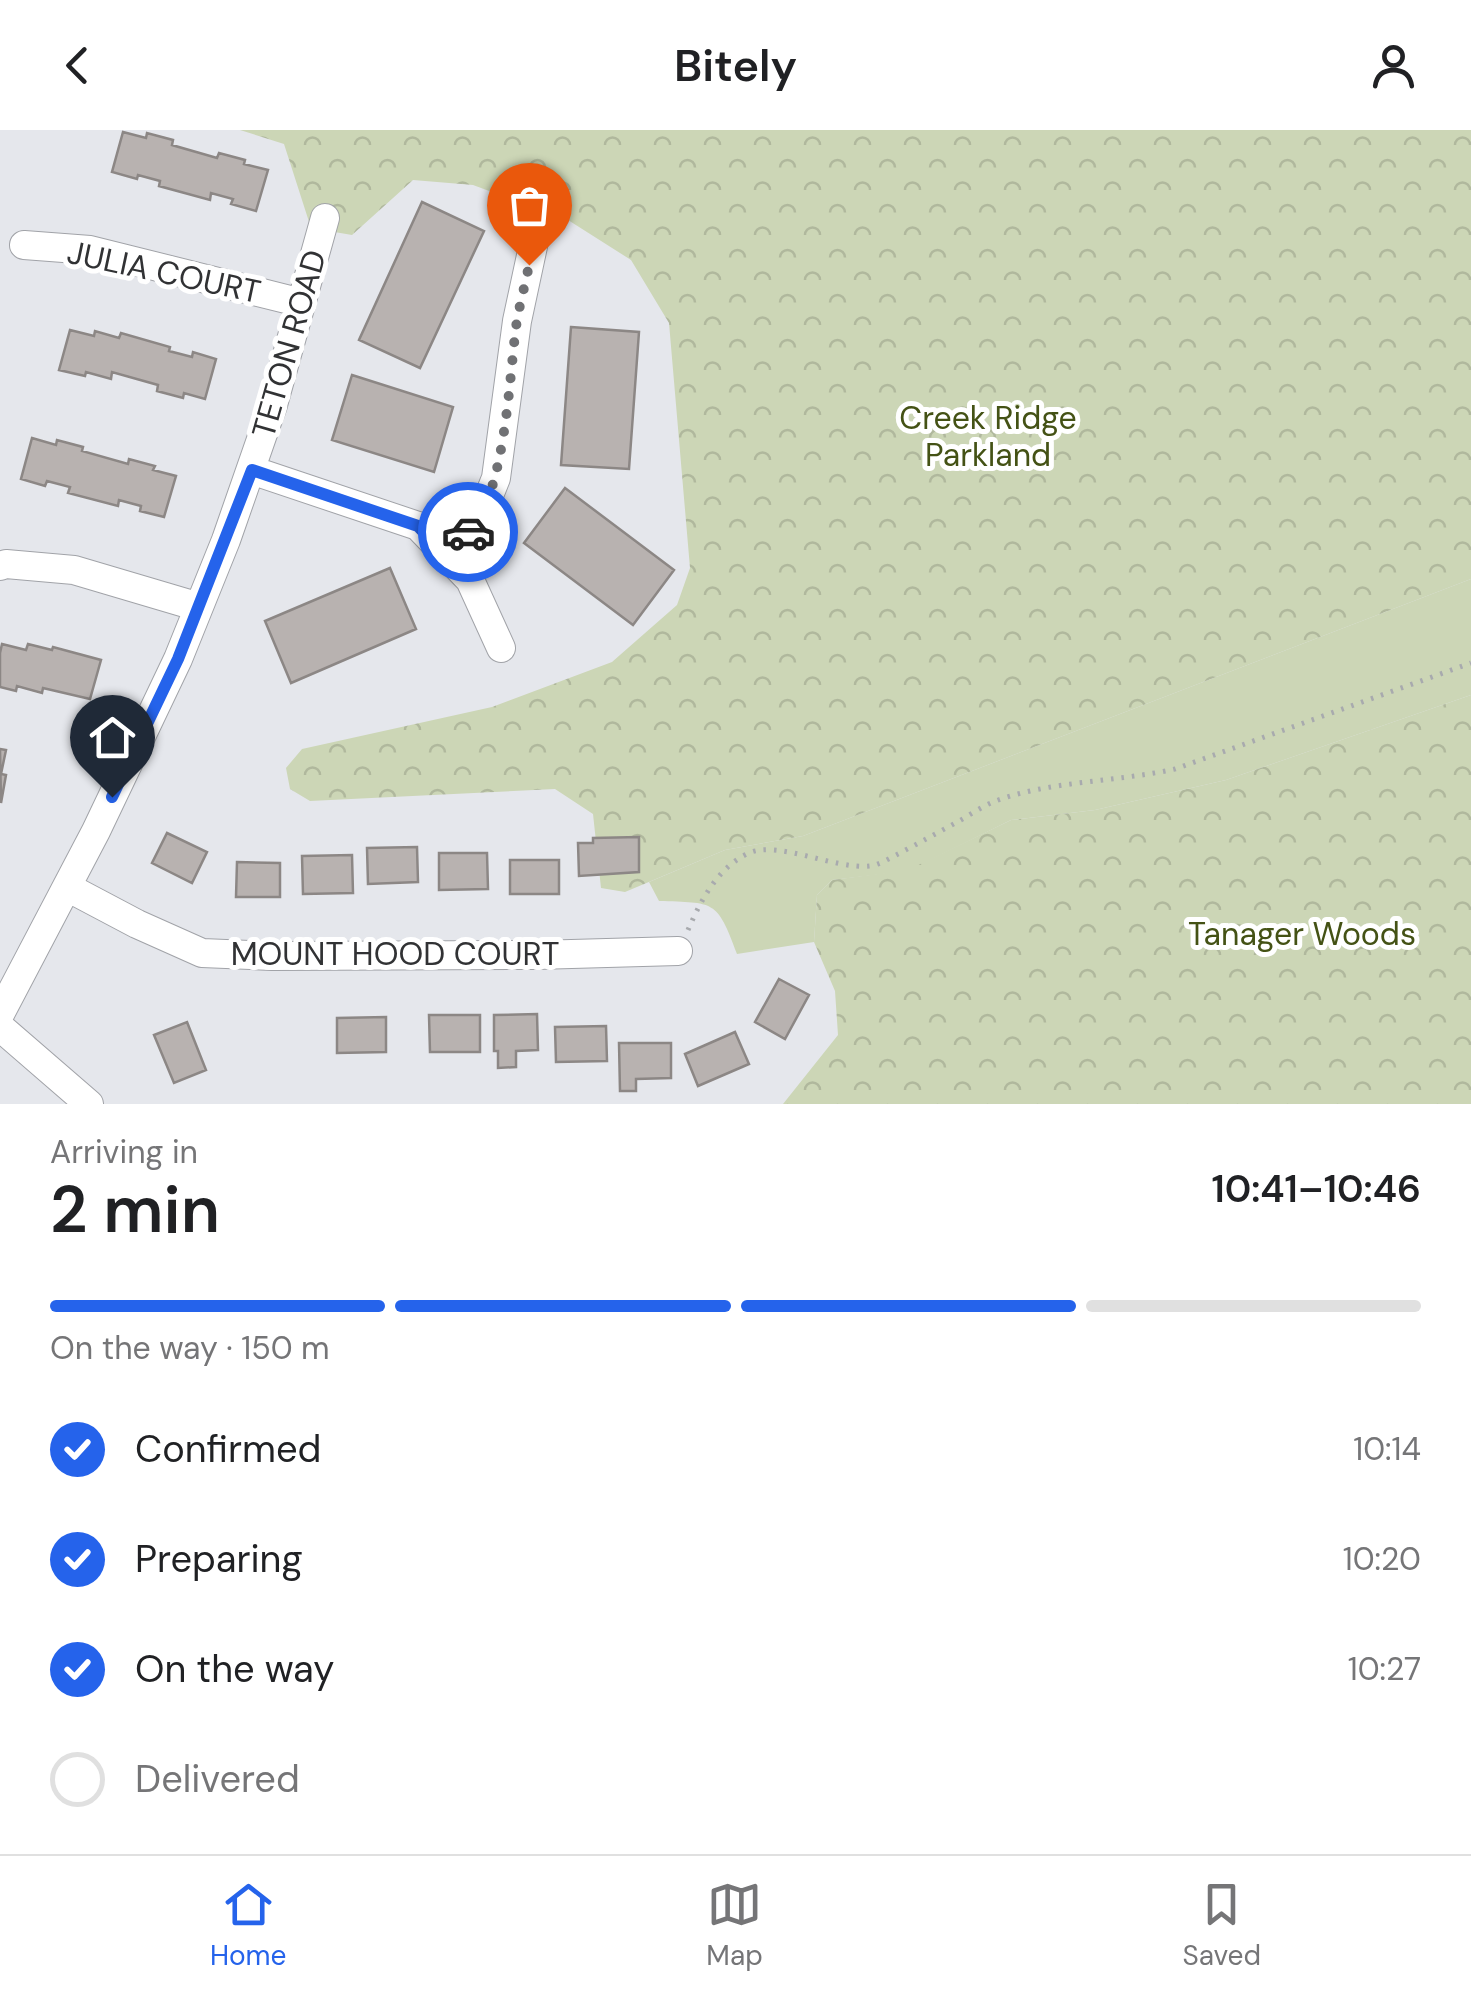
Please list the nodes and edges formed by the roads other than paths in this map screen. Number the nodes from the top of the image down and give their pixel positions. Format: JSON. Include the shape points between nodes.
{"nodes":[{"id":1,"x":325,"y":218,"type":"dead end"},
{"id":2,"x":536,"y":238,"type":"dead end"},
{"id":3,"x":24,"y":245,"type":"dead end"},
{"id":4,"x":302,"y":303,"type":"junction"},
{"id":5,"x":252,"y":470,"type":"junction"},
{"id":6,"x":445,"y":554,"type":"junction"},
{"id":7,"x":0,"y":566,"type":"edge"},
{"id":8,"x":199,"y":607,"type":"junction"},
{"id":9,"x":501,"y":648,"type":"dead end"},
{"id":10,"x":67,"y":888,"type":"junction"},
{"id":11,"x":678,"y":951,"type":"road end"},
{"id":12,"x":0,"y":1014,"type":"edge"},
{"id":13,"x":0,"y":1027,"type":"edge"},
{"id":14,"x":89,"y":1104,"type":"edge"}],
"edges":[{"from":1,"to":4,"type":"street","name":"TETON ROAD"},
{"from":2,"to":6,"type":"street","via":[[517,321],[496,478],[478,522]]},
{"from":3,"to":4,"type":"street","name":"JULIA COURT","via":[[90,250]]},
{"from":4,"to":5,"type":"street","name":"TETON ROAD"},
{"from":5,"to":6,"type":"street","via":[[418,526]]},
{"from":5,"to":8,"type":"street","name":"TETON ROAD"},
{"from":6,"to":9,"type":"street","via":[[470,580]]},
{"from":7,"to":8,"type":"street","via":[[74,570]]},
{"from":8,"to":10,"type":"street","name":"TETON ROAD"},
{"from":10,"to":11,"type":"street","name":"MOUNT HOOD COURT","via":[[202,953]]},
{"from":10,"to":12,"type":"street","name":"TETON ROAD"},
{"from":13,"to":14,"type":"street"}]}
